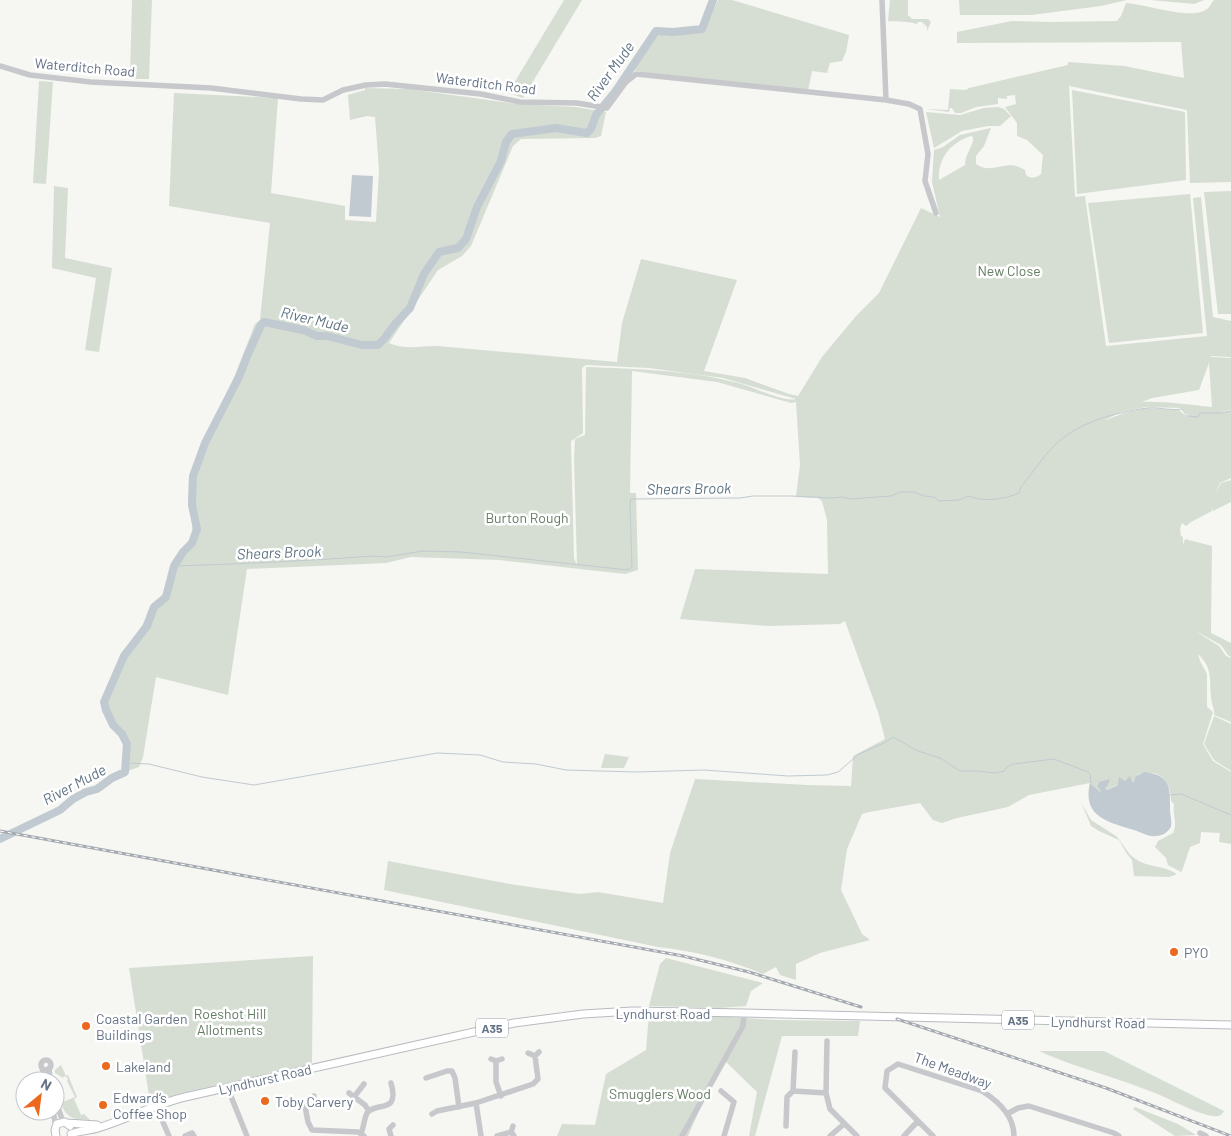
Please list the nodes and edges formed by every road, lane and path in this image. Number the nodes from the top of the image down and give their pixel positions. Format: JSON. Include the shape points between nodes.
{"nodes":[{"id":1,"x":882,"y":0,"type":"edge"},
{"id":2,"x":0,"y":66,"type":"edge"},
{"id":3,"x":886,"y":100,"type":"junction"},
{"id":4,"x":936,"y":214,"type":"dead end"},
{"id":5,"x":744,"y":1013,"type":"junction"},
{"id":6,"x":1231,"y":1025,"type":"edge"},
{"id":7,"x":827,"y":1041,"type":"dead end"},
{"id":8,"x":795,"y":1052,"type":"dead end"},
{"id":9,"x":528,"y":1053,"type":"dead end"},
{"id":10,"x":496,"y":1059,"type":"dead end"},
{"id":11,"x":42,"y":1068,"type":"junction"},
{"id":12,"x":49,"y":1068,"type":"junction"},
{"id":13,"x":430,"y":1069,"type":"dead end"},
{"id":14,"x":43,"y":1071,"type":"edge"},
{"id":15,"x":49,"y":1071,"type":"edge"},
{"id":16,"x":432,"y":1076,"type":"junction"},
{"id":17,"x":426,"y":1078,"type":"dead end"},
{"id":18,"x":391,"y":1083,"type":"dead end"},
{"id":19,"x":364,"y":1084,"type":"dead end"},
{"id":20,"x":721,"y":1091,"type":"dead end"},
{"id":21,"x":793,"y":1091,"type":"junction"},
{"id":22,"x":826,"y":1093,"type":"junction"},
{"id":23,"x":230,"y":1094,"type":"dead end"},
{"id":24,"x":314,"y":1096,"type":"dead end"},
{"id":25,"x":501,"y":1096,"type":"junction"},
{"id":26,"x":476,"y":1104,"type":"junction"},
{"id":27,"x":156,"y":1106,"type":"junction"},
{"id":28,"x":459,"y":1107,"type":"junction"},
{"id":29,"x":369,"y":1111,"type":"junction"},
{"id":30,"x":432,"y":1114,"type":"dead end"},
{"id":31,"x":1007,"y":1114,"type":"junction"},
{"id":32,"x":918,"y":1122,"type":"junction"},
{"id":33,"x":65,"y":1123,"type":"junction"},
{"id":34,"x":109,"y":1124,"type":"junction"},
{"id":35,"x":844,"y":1124,"type":"junction"},
{"id":36,"x":786,"y":1126,"type":"dead end"},
{"id":37,"x":388,"y":1127,"type":"dead end"},
{"id":38,"x":54,"y":1132,"type":"edge"},
{"id":39,"x":513,"y":1132,"type":"edge"},
{"id":40,"x":342,"y":1134,"type":"edge"},
{"id":41,"x":71,"y":1135,"type":"edge"},
{"id":42,"x":362,"y":1135,"type":"edge"},
{"id":43,"x":169,"y":1136,"type":"edge"},
{"id":44,"x":185,"y":1136,"type":"edge"},
{"id":45,"x":194,"y":1136,"type":"edge"},
{"id":46,"x":247,"y":1136,"type":"edge"},
{"id":47,"x":391,"y":1136,"type":"edge"},
{"id":48,"x":481,"y":1136,"type":"edge"},
{"id":49,"x":497,"y":1136,"type":"edge"},
{"id":50,"x":682,"y":1136,"type":"edge"},
{"id":51,"x":724,"y":1136,"type":"edge"},
{"id":52,"x":830,"y":1136,"type":"edge"},
{"id":53,"x":857,"y":1136,"type":"edge"},
{"id":54,"x":904,"y":1136,"type":"edge"},
{"id":55,"x":933,"y":1136,"type":"edge"},
{"id":56,"x":1014,"y":1136,"type":"edge"},
{"id":57,"x":1119,"y":1136,"type":"edge"}],
"edges":[{"from":1,"to":3,"type":"street"},
{"from":2,"to":3,"type":"street","name":"Waterditch Road","via":[[30,74],[92,82],[211,88],[323,100],[343,90],[385,84],[481,94],[520,102],[577,103],[607,108],[636,74]]},
{"from":3,"to":4,"type":"street","via":[[920,109],[928,154],[925,181]]},
{"from":5,"to":6,"type":"main road","name":"Lyndhurst Road","number":"A35"},
{"from":5,"to":27,"type":"main road","name":"Lyndhurst Road","number":"A35","via":[[633,1012],[528,1020]]},
{"from":5,"to":50,"type":"street","via":[[743,1026]]},
{"from":7,"to":22,"type":"street"},
{"from":8,"to":21,"type":"street"},
{"from":9,"to":25,"type":"street","via":[[537,1054],[541,1081]]},
{"from":10,"to":25,"type":"street","via":[[496,1082]]},
{"from":11,"to":12,"type":"street"},
{"from":11,"to":12,"type":"street","via":[[41,1062],[46,1059],[50,1063]]},
{"from":11,"to":14,"type":"street"},
{"from":12,"to":15,"type":"street"},
{"from":13,"to":16,"type":"street"},
{"from":16,"to":17,"type":"street"},
{"from":16,"to":28,"type":"street","via":[[447,1071],[453,1074]]},
{"from":18,"to":29,"type":"street","via":[[390,1103]]},
{"from":19,"to":29,"type":"street","via":[[352,1095]]},
{"from":20,"to":51,"type":"street","via":[[734,1102]]},
{"from":21,"to":22,"type":"street"},
{"from":21,"to":36,"type":"street","via":[[787,1097]]},
{"from":22,"to":35,"type":"street","via":[[830,1108]]},
{"from":23,"to":46,"type":"street"},
{"from":24,"to":40,"type":"street","via":[[312,1104],[304,1104],[309,1132]]},
{"from":25,"to":26,"type":"street"},
{"from":26,"to":28,"type":"street"},
{"from":26,"to":48,"type":"street"},
{"from":27,"to":34,"type":"main road","name":"Lyndhurst Road","number":"A35"},
{"from":27,"to":43,"type":"street"},
{"from":28,"to":30,"type":"street"},
{"from":29,"to":42,"type":"street"},
{"from":31,"to":32,"type":"street","name":"The Meadway","via":[[982,1091],[898,1064],[887,1071],[885,1088]]},
{"from":31,"to":56,"type":"street","name":"The Meadway"},
{"from":31,"to":57,"type":"street","via":[[1029,1106]]},
{"from":32,"to":54,"type":"street"},
{"from":32,"to":55,"type":"street","name":"The Meadway"},
{"from":33,"to":34,"type":"main road","name":"Lyndhurst Road","number":"A35"},
{"from":33,"to":38,"type":"main road"},
{"from":33,"to":41,"type":"main road","number":"A35","via":[[72,1129]]},
{"from":34,"to":41,"type":"main road","name":"Lyndhurst Road","number":"A35"},
{"from":35,"to":52,"type":"street"},
{"from":35,"to":53,"type":"street"},
{"from":37,"to":47,"type":"street"},
{"from":39,"to":49,"type":"street"},
{"from":40,"to":42,"type":"street"},
{"from":44,"to":45,"type":"street","via":[[192,1133]]}]}
